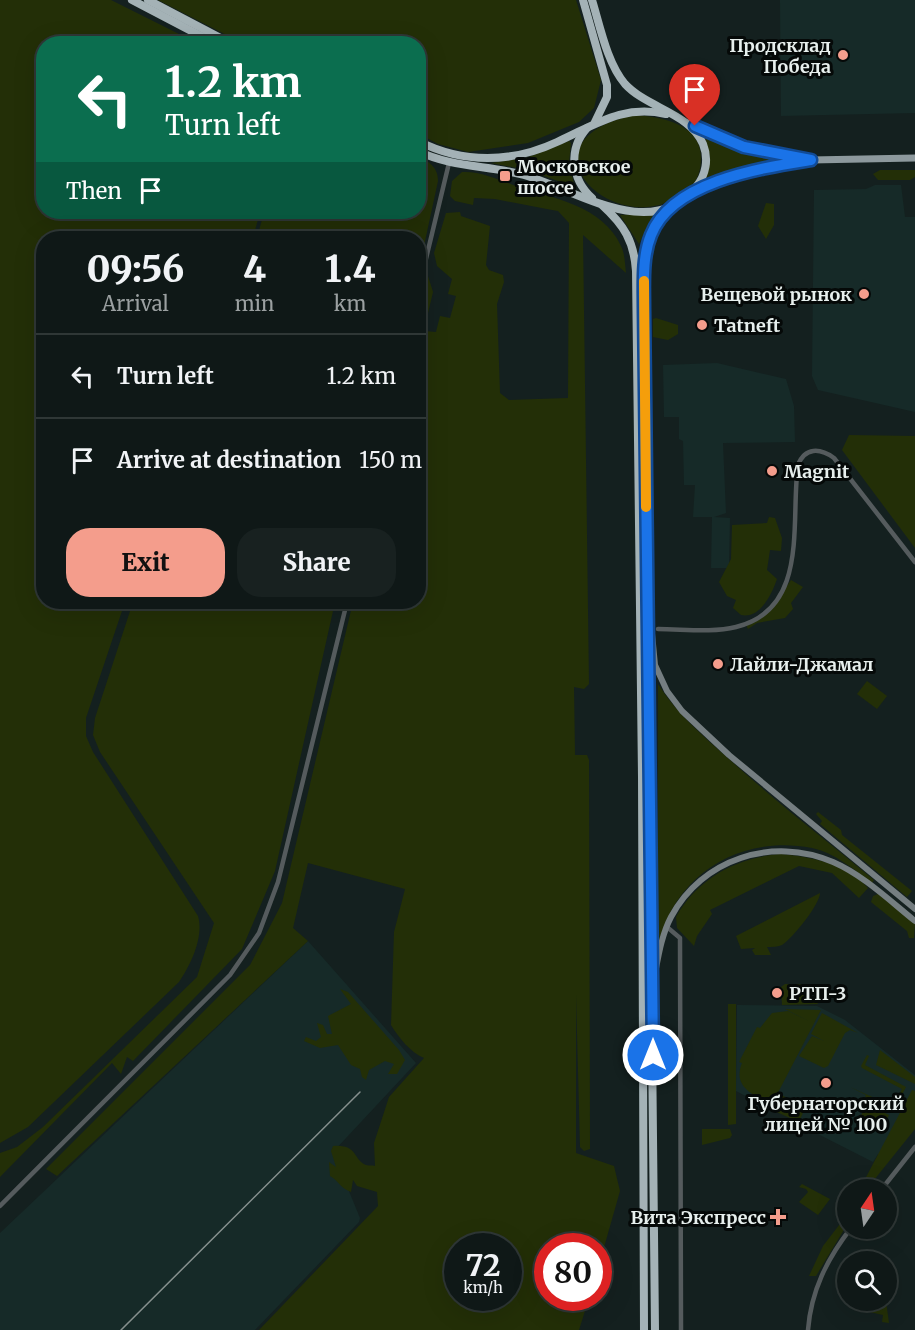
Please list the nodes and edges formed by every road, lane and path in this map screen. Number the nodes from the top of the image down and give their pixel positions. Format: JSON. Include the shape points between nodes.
{"nodes":[{"id":1,"x":132,"y":0,"type":"edge"},
{"id":2,"x":148,"y":0,"type":"edge"},
{"id":3,"x":582,"y":0,"type":"edge"},
{"id":4,"x":592,"y":0,"type":"edge"},
{"id":5,"x":201,"y":36,"type":"edge"},
{"id":6,"x":217,"y":36,"type":"edge"},
{"id":7,"x":679,"y":119,"type":"junction"},
{"id":8,"x":592,"y":124,"type":"junction"},
{"id":9,"x":426,"y":144,"type":"edge"},
{"id":10,"x":426,"y":154,"type":"edge"},
{"id":11,"x":915,"y":158,"type":"edge"},
{"id":12,"x":811,"y":160,"type":"junction"},
{"id":13,"x":449,"y":163,"type":"junction"},
{"id":14,"x":688,"y":196,"type":"junction"},
{"id":15,"x":600,"y":204,"type":"junction"},
{"id":16,"x":673,"y":205,"type":"junction"},
{"id":17,"x":426,"y":259,"type":"edge"},
{"id":18,"x":642,"y":452,"type":"junction"},
{"id":19,"x":915,"y":562,"type":"edge"},
{"id":20,"x":647,"y":587,"type":"junction"},
{"id":21,"x":345,"y":609,"type":"edge"},
{"id":22,"x":658,"y":629,"type":"dead end"},
{"id":23,"x":878,"y":879,"type":"junction"},
{"id":24,"x":872,"y":887,"type":"junction"},
{"id":25,"x":915,"y":909,"type":"edge"},
{"id":26,"x":915,"y":921,"type":"edge"},
{"id":27,"x":667,"y":927,"type":"junction"},
{"id":28,"x":652,"y":986,"type":"junction"},
{"id":29,"x":915,"y":1147,"type":"edge"},
{"id":30,"x":890,"y":1179,"type":"edge"},
{"id":31,"x":0,"y":1206,"type":"edge"},
{"id":32,"x":844,"y":1239,"type":"edge"},
{"id":33,"x":644,"y":1330,"type":"edge"},
{"id":34,"x":655,"y":1330,"type":"edge"},
{"id":35,"x":681,"y":1330,"type":"edge"},
{"id":36,"x":808,"y":1330,"type":"edge"}],
"edges":[{"from":1,"to":5,"type":"highway"},
{"from":2,"to":6,"type":"highway"},
{"from":3,"to":8,"type":"highway","via":[[607,85],[607,97]]},
{"from":4,"to":7,"type":"highway","via":[[622,80],[641,97]]},
{"from":7,"to":8,"type":"highway","via":[[654,111],[634,111]]},
{"from":7,"to":12,"type":"main road","via":[[744,147]]},
{"from":7,"to":14,"type":"highway","via":[[699,136],[706,155],[702,178]]},
{"from":8,"to":9,"type":"highway","via":[[555,143],[493,159],[472,159]]},
{"from":8,"to":15,"type":"highway","via":[[577,144],[574,165],[582,186]]},
{"from":10,"to":13,"type":"highway"},
{"from":11,"to":12,"type":"main road"},
{"from":12,"to":14,"type":"main road","via":[[736,175]]},
{"from":13,"to":15,"type":"highway","via":[[523,175]]},
{"from":13,"to":17,"type":"street"},
{"from":14,"to":16,"type":"highway"},
{"from":15,"to":16,"type":"highway","via":[[644,213]]},
{"from":15,"to":18,"type":"highway","via":[[623,226],[634,250]]},
{"from":16,"to":18,"type":"highway","via":[[656,224],[646,247]]},
{"from":18,"to":20,"type":"highway"},
{"from":18,"to":33,"type":"highway"},
{"from":19,"to":22,"type":"street","via":[[834,458],[812,450],[800,461],[790,575],[779,597],[765,613],[732,628]]},
{"from":20,"to":23,"type":"street","via":[[656,665],[674,701],[729,755]]},
{"from":20,"to":28,"type":"highway"},
{"from":21,"to":31,"type":"street","via":[[278,882],[250,948],[218,989]]},
{"from":23,"to":24,"type":"street"},
{"from":23,"to":25,"type":"street"},
{"from":24,"to":26,"type":"street"},
{"from":24,"to":27,"type":"street","via":[[844,867],[819,857],[794,851],[755,854],[720,866],[697,883]]},
{"from":27,"to":28,"type":"street"},
{"from":27,"to":35,"type":"street","via":[[680,938]]},
{"from":28,"to":34,"type":"highway"},
{"from":29,"to":30,"type":"street"},
{"from":32,"to":36,"type":"street","via":[[823,1272],[809,1313]]}]}
